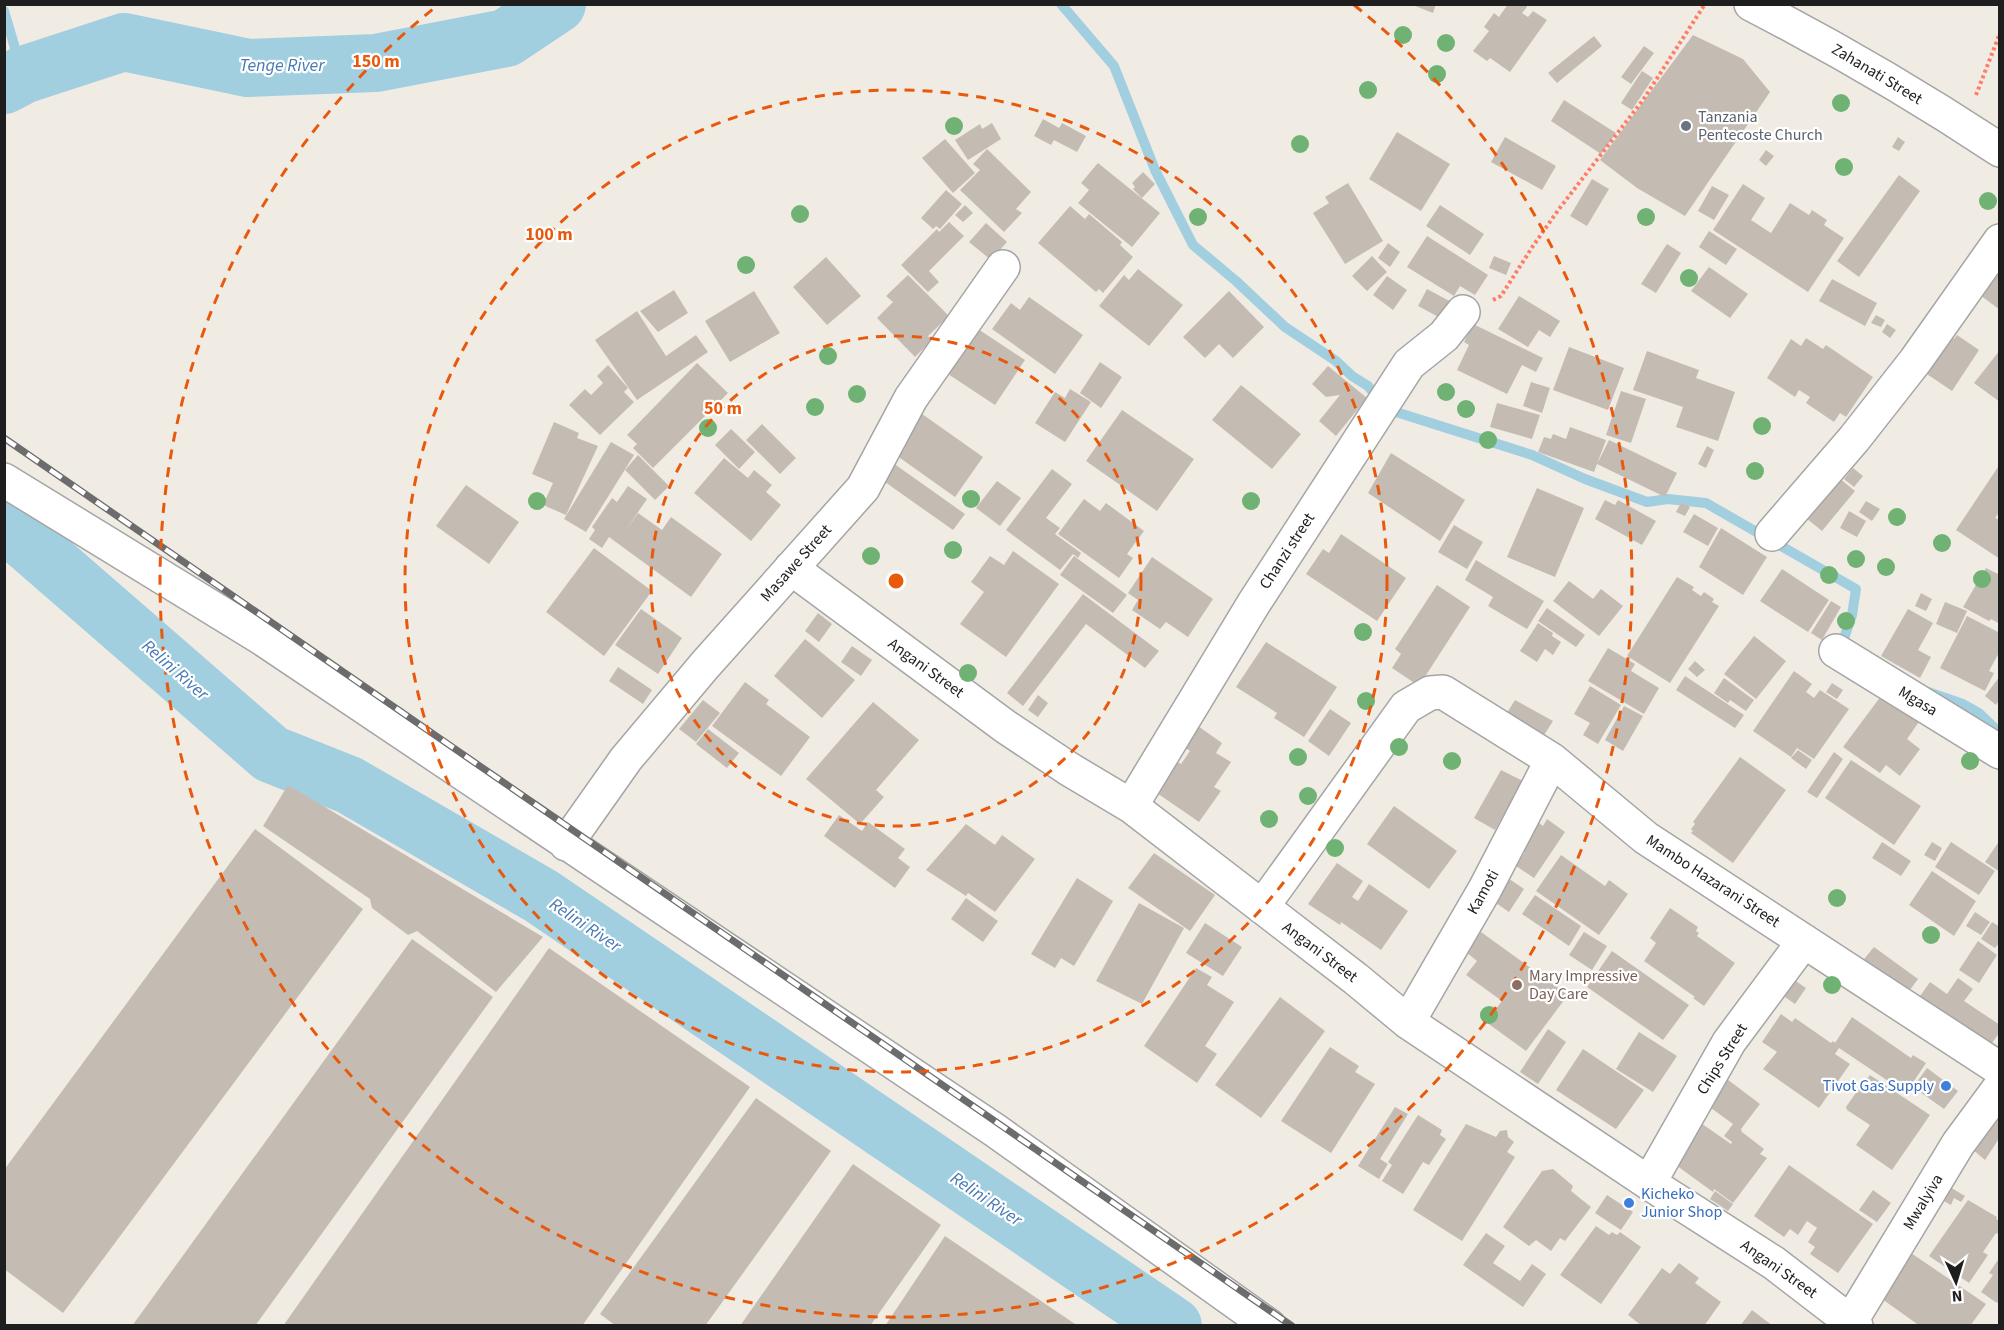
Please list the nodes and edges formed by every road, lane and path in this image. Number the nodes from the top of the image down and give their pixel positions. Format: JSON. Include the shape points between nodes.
{"nodes":[{"id":1,"x":1704,"y":4,"type":"edge"},
{"id":2,"x":1751,"y":4,"type":"edge"},
{"id":3,"x":2000,"y":33,"type":"edge"},
{"id":4,"x":1964,"y":126,"type":"junction"},
{"id":5,"x":2000,"y":150,"type":"edge"},
{"id":6,"x":2000,"y":241,"type":"edge"},
{"id":7,"x":1003,"y":267,"type":"dead end"},
{"id":8,"x":1463,"y":312,"type":"joint"},
{"id":9,"x":4,"y":480,"type":"edge"},
{"id":10,"x":1772,"y":534,"type":"dead end"},
{"id":11,"x":791,"y":568,"type":"junction"},
{"id":12,"x":1836,"y":651,"type":"dead end"},
{"id":13,"x":2000,"y":752,"type":"edge"},
{"id":14,"x":1552,"y":760,"type":"junction"},
{"id":15,"x":1131,"y":806,"type":"junction"},
{"id":16,"x":566,"y":844,"type":"junction"},
{"id":17,"x":1262,"y":907,"type":"junction"},
{"id":18,"x":1804,"y":941,"type":"junction"},
{"id":19,"x":1408,"y":1022,"type":"junction"},
{"id":20,"x":2000,"y":1069,"type":"edge"},
{"id":21,"x":2000,"y":1087,"type":"edge"},
{"id":22,"x":1649,"y":1183,"type":"junction"},
{"id":23,"x":1853,"y":1323,"type":"edge"},
{"id":24,"x":1269,"y":1326,"type":"edge"}],
"edges":[{"from":1,"to":8,"type":"path","via":[[1643,100],[1566,200],[1501,296]]},
{"from":2,"to":4,"type":"street","name":"Zahanati Street","via":[[1824,41]]},
{"from":3,"to":4,"type":"path"},
{"from":4,"to":5,"type":"street","name":"Zahanati Street"},
{"from":6,"to":10,"type":"street","via":[[1916,360]]},
{"from":7,"to":11,"type":"street","name":"Masawe Street","via":[[911,398],[863,488]]},
{"from":8,"to":15,"type":"street","name":"Chanzi street","via":[[1444,336],[1409,364],[1254,603]]},
{"from":9,"to":16,"type":"street","via":[[263,639]]},
{"from":11,"to":15,"type":"street","name":"Angani Street","via":[[1006,727]]},
{"from":11,"to":16,"type":"street","name":"Masawe Street","via":[[626,759]]},
{"from":12,"to":13,"type":"street","name":"Mgasa"},
{"from":14,"to":17,"type":"street","name":"Mambo Hazarani Street","via":[[1443,692],[1430,693],[1406,707]]},
{"from":14,"to":18,"type":"street","name":"Mambo Hazarani Street","via":[[1646,838]]},
{"from":14,"to":19,"type":"street","name":"Kamoti","via":[[1485,890]]},
{"from":15,"to":17,"type":"street","name":"Angani Street"},
{"from":16,"to":24,"type":"street","via":[[996,1131]]},
{"from":17,"to":19,"type":"street","name":"Angani Street"},
{"from":18,"to":20,"type":"street","name":"Mambo Hazarani Street"},
{"from":18,"to":22,"type":"street","name":"Chips Street","via":[[1729,1042]]},
{"from":19,"to":22,"type":"street","name":"Angani Street"},
{"from":21,"to":23,"type":"street","name":"Mwalyiva","via":[[1958,1144]]},
{"from":22,"to":23,"type":"street","name":"Angani Street","via":[[1774,1263]]}]}
